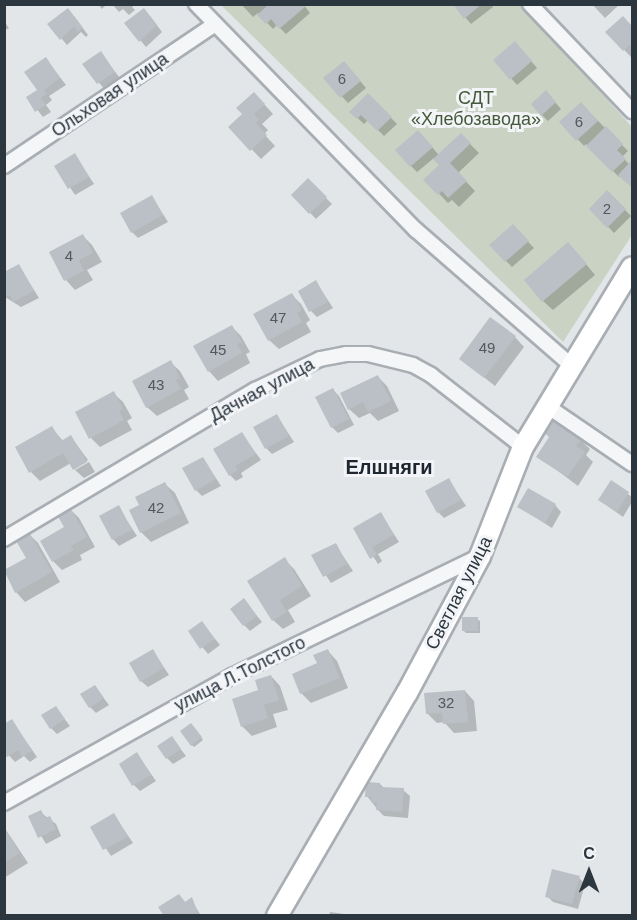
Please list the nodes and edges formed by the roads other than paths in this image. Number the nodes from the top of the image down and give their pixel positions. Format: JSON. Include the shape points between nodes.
{"nodes":[{"id":1,"x":196,"y":4,"type":"edge"},
{"id":2,"x":530,"y":4,"type":"edge"},
{"id":3,"x":216,"y":24,"type":"junction"},
{"id":4,"x":633,"y":111,"type":"edge"},
{"id":5,"x":4,"y":166,"type":"edge"},
{"id":6,"x":633,"y":267,"type":"edge"},
{"id":7,"x":571,"y":365,"type":"junction"},
{"id":8,"x":547,"y":406,"type":"junction"},
{"id":9,"x":523,"y":447,"type":"junction"},
{"id":10,"x":633,"y":464,"type":"edge"},
{"id":11,"x":4,"y":539,"type":"edge"},
{"id":12,"x":480,"y":556,"type":"junction"},
{"id":13,"x":4,"y":803,"type":"edge"},
{"id":14,"x":278,"y":915,"type":"edge"}],
"edges":[{"from":1,"to":3,"type":"street"},
{"from":2,"to":4,"type":"street"},
{"from":3,"to":5,"type":"street","name":"Ольховая улица"},
{"from":3,"to":7,"type":"street","via":[[416,230]]},
{"from":6,"to":7,"type":"street","name":"Светлая улица"},
{"from":7,"to":8,"type":"street","name":"Светлая улица"},
{"from":8,"to":9,"type":"street","name":"Светлая улица"},
{"from":8,"to":10,"type":"street"},
{"from":9,"to":11,"type":"street","name":"Дачная улица","via":[[413,365],[368,354],[346,354],[320,359],[255,390]]},
{"from":9,"to":12,"type":"street","name":"Светлая улица"},
{"from":12,"to":13,"type":"street","name":"улица Л.Толстого","via":[[232,676]]},
{"from":12,"to":14,"type":"street","name":"Светлая улица"}]}
